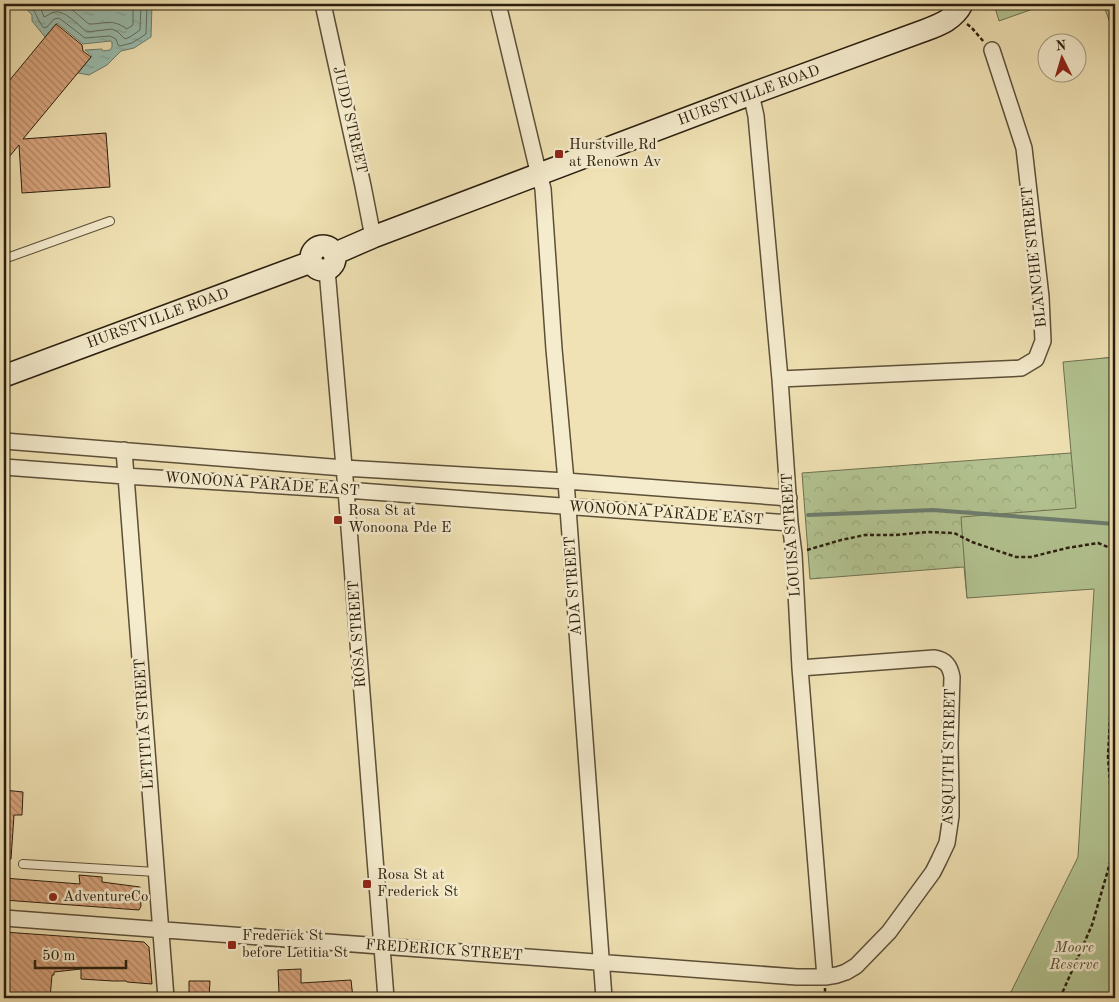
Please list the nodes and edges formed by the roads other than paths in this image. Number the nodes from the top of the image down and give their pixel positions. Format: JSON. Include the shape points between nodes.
{"nodes":[{"id":1,"x":323,"y":4,"type":"edge"},
{"id":2,"x":501,"y":4,"type":"edge"},
{"id":3,"x":959,"y":8,"type":"edge"},
{"id":4,"x":992,"y":50,"type":"road end"},
{"id":5,"x":751,"y":94,"type":"junction"},
{"id":6,"x":538,"y":174,"type":"junction"},
{"id":7,"x":110,"y":221,"type":"dead end"},
{"id":8,"x":373,"y":237,"type":"junction"},
{"id":9,"x":4,"y":259,"type":"edge"},
{"id":10,"x":324,"y":262,"type":"junction"},
{"id":11,"x":4,"y":376,"type":"edge"},
{"id":12,"x":780,"y":380,"type":"junction"},
{"id":13,"x":4,"y":441,"type":"edge"},
{"id":14,"x":124,"y":450,"type":"junction"},
{"id":15,"x":4,"y":467,"type":"edge"},
{"id":16,"x":344,"y":468,"type":"junction"},
{"id":17,"x":126,"y":476,"type":"junction"},
{"id":18,"x":566,"y":481,"type":"junction"},
{"id":19,"x":346,"y":490,"type":"junction"},
{"id":20,"x":789,"y":498,"type":"junction"},
{"id":21,"x":568,"y":507,"type":"junction"},
{"id":22,"x":790,"y":523,"type":"junction"},
{"id":23,"x":800,"y":668,"type":"junction"},
{"id":24,"x":23,"y":864,"type":"dead end"},
{"id":25,"x":156,"y":872,"type":"junction"},
{"id":26,"x":4,"y":918,"type":"edge"},
{"id":27,"x":162,"y":930,"type":"junction"},
{"id":28,"x":382,"y":946,"type":"junction"},
{"id":29,"x":602,"y":963,"type":"junction"},
{"id":30,"x":825,"y":977,"type":"junction"},
{"id":31,"x":166,"y":998,"type":"edge"},
{"id":32,"x":386,"y":998,"type":"edge"},
{"id":33,"x":604,"y":998,"type":"edge"}],
"edges":[{"from":1,"to":8,"type":"street","name":"JUDD STREET"},
{"from":2,"to":6,"type":"street","name":"ADA STREET"},
{"from":3,"to":5,"type":"main road","name":"HURSTVILLE ROAD","via":[[945,22]]},
{"from":4,"to":12,"type":"street","name":"BLANCHE STREET","via":[[1024,148],[1041,297],[1043,341],[1036,359],[1021,368]]},
{"from":5,"to":6,"type":"main road","name":"HURSTVILLE ROAD"},
{"from":5,"to":12,"type":"street","name":"LOUISA STREET","via":[[756,116]]},
{"from":6,"to":8,"type":"main road","name":"HURSTVILLE ROAD"},
{"from":6,"to":18,"type":"street","name":"ADA STREET","via":[[543,189]]},
{"from":7,"to":9,"type":"lane"},
{"from":8,"to":10,"type":"main road","name":"HURSTVILLE ROAD"},
{"from":10,"to":11,"type":"main road","name":"HURSTVILLE ROAD"},
{"from":10,"to":16,"type":"street","name":"ROSA STREET"},
{"from":12,"to":20,"type":"street","name":"LOUISA STREET"},
{"from":13,"to":14,"type":"street","name":"WONOONA PARADE EAST"},
{"from":14,"to":16,"type":"street","name":"WONOONA PARADE EAST"},
{"from":14,"to":17,"type":"street","name":"LETITIA STREET"},
{"from":15,"to":17,"type":"street","name":"WONOONA PARADE EAST"},
{"from":16,"to":18,"type":"street","name":"WONOONA PARADE EAST"},
{"from":16,"to":19,"type":"street","name":"ROSA STREET"},
{"from":17,"to":19,"type":"street","name":"WONOONA PARADE EAST"},
{"from":17,"to":25,"type":"street","name":"LETITIA STREET"},
{"from":18,"to":20,"type":"street","name":"WONOONA PARADE EAST"},
{"from":18,"to":21,"type":"street","name":"ADA STREET"},
{"from":19,"to":21,"type":"street","name":"WONOONA PARADE EAST"},
{"from":19,"to":28,"type":"street","name":"ROSA STREET"},
{"from":20,"to":22,"type":"street","name":"LOUISA STREET"},
{"from":21,"to":22,"type":"street","name":"WONOONA PARADE EAST"},
{"from":21,"to":29,"type":"street","name":"ADA STREET"},
{"from":22,"to":23,"type":"street","name":"LOUISA STREET"},
{"from":23,"to":30,"type":"street","name":"LOUISA STREET"},
{"from":23,"to":30,"type":"street","name":"ASQUITH STREET","via":[[934,658],[948,664],[952,677],[951,811],[944,851],[933,872],[888,932],[851,969]]},
{"from":24,"to":25,"type":"lane"},
{"from":25,"to":27,"type":"street","name":"LETITIA STREET"},
{"from":26,"to":27,"type":"street","name":"FREDERICK STREET"},
{"from":27,"to":28,"type":"street","name":"FREDERICK STREET"},
{"from":27,"to":31,"type":"street","name":"LETITIA STREET"},
{"from":28,"to":29,"type":"street","name":"FREDERICK STREET"},
{"from":28,"to":32,"type":"street","name":"ROSA STREET"},
{"from":29,"to":30,"type":"street","name":"FREDERICK STREET"},
{"from":29,"to":33,"type":"street","name":"ADA STREET"}]}
